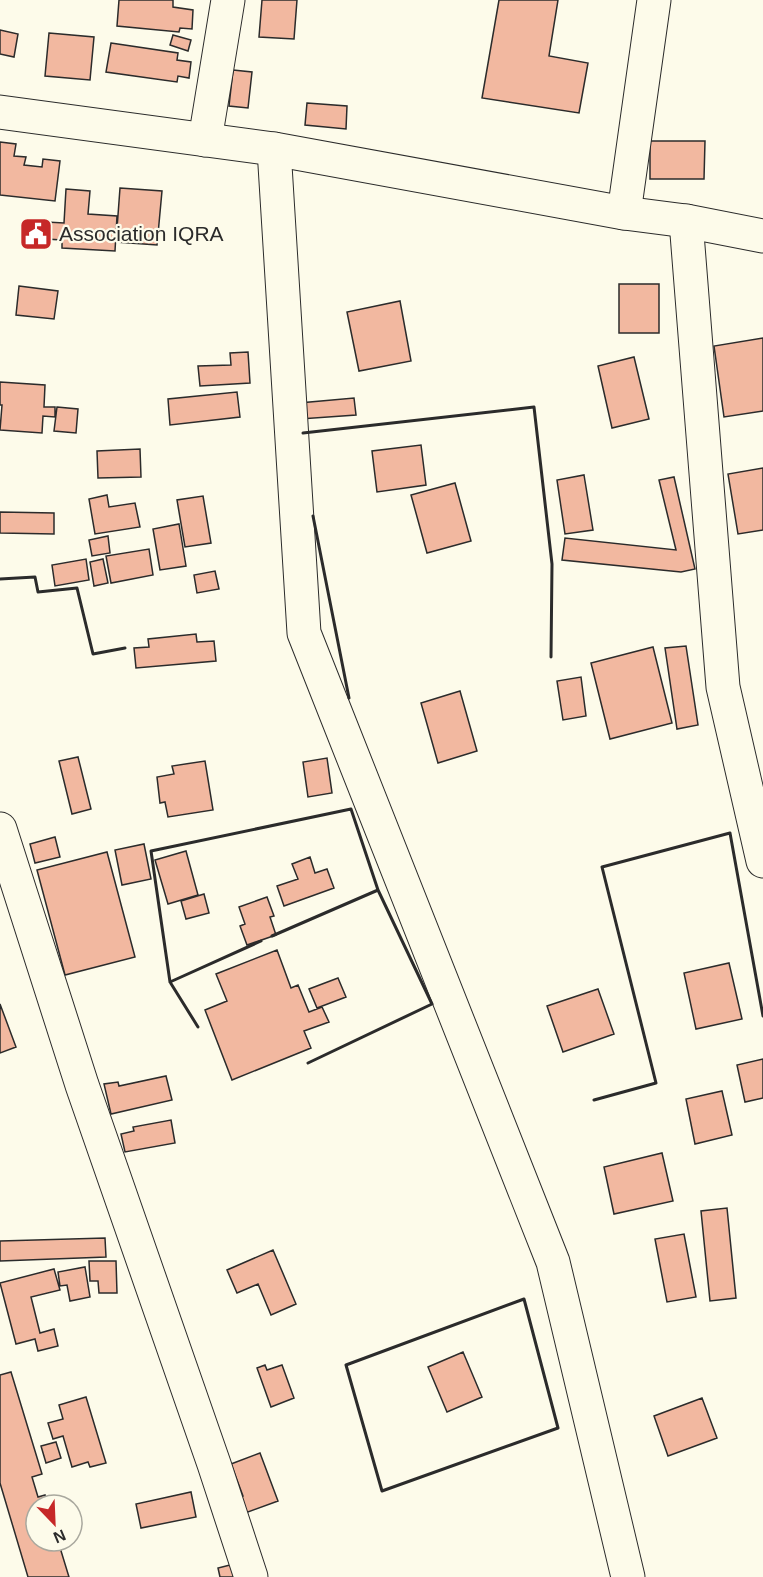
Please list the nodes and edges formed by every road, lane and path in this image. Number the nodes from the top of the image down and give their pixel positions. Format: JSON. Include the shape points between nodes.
{"nodes":[{"id":1,"x":228,"y":0,"type":"edge"},
{"id":2,"x":654,"y":0,"type":"edge"},
{"id":3,"x":0,"y":112,"type":"edge"},
{"id":4,"x":205,"y":140,"type":"junction"},
{"id":5,"x":274,"y":149,"type":"junction"},
{"id":6,"x":624,"y":213,"type":"junction"},
{"id":7,"x":686,"y":221,"type":"junction"},
{"id":8,"x":763,"y":236,"type":"edge"},
{"id":9,"x":0,"y":829,"type":"edge"},
{"id":10,"x":763,"y":861,"type":"edge"},
{"id":11,"x":251,"y":1577,"type":"edge"},
{"id":12,"x":628,"y":1577,"type":"edge"}],
"edges":[{"from":1,"to":4,"type":"street"},
{"from":2,"to":6,"type":"street"},
{"from":3,"to":4,"type":"street"},
{"from":4,"to":5,"type":"street"},
{"from":5,"to":6,"type":"street"},
{"from":5,"to":12,"type":"street","via":[[304,633],[553,1262]]},
{"from":6,"to":7,"type":"street"},
{"from":7,"to":8,"type":"street"},
{"from":7,"to":10,"type":"street","via":[[723,687]]},
{"from":9,"to":11,"type":"street","via":[[82,1085]]}]}
